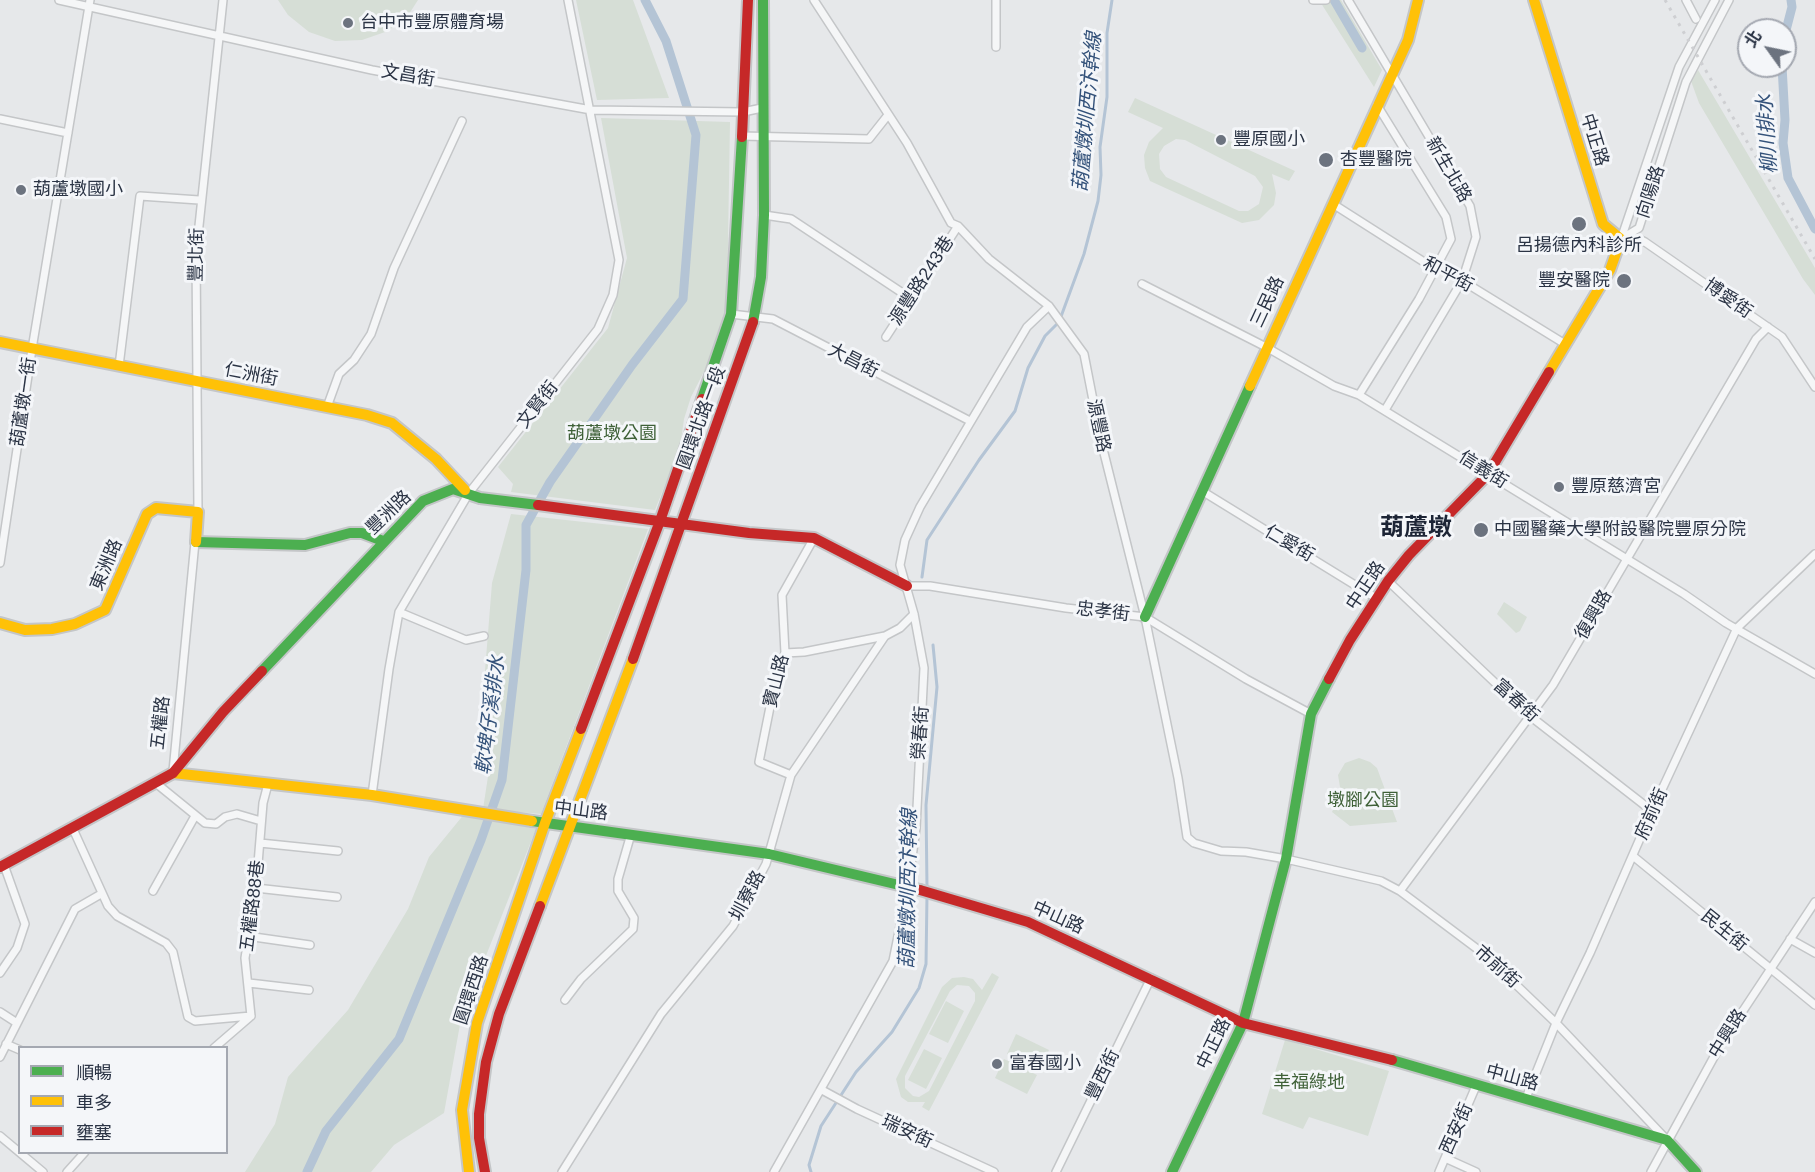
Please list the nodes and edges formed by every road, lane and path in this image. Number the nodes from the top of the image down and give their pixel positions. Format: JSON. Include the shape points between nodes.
{"nodes":[{"id":1,"x":59,"y":0,"type":"edge"},
{"id":2,"x":223,"y":0,"type":"edge"},
{"id":3,"x":568,"y":0,"type":"edge"},
{"id":4,"x":748,"y":0,"type":"edge"},
{"id":5,"x":763,"y":0,"type":"edge"},
{"id":6,"x":814,"y":0,"type":"edge"},
{"id":7,"x":996,"y":0,"type":"edge"},
{"id":8,"x":1314,"y":0,"type":"edge"},
{"id":9,"x":1326,"y":0,"type":"edge"},
{"id":10,"x":1348,"y":0,"type":"edge"},
{"id":11,"x":1418,"y":0,"type":"edge"},
{"id":12,"x":1534,"y":0,"type":"edge"},
{"id":13,"x":1686,"y":0,"type":"edge"},
{"id":14,"x":1715,"y":0,"type":"edge"},
{"id":15,"x":1729,"y":0,"type":"edge"},
{"id":16,"x":90,"y":3,"type":"edge"},
{"id":17,"x":1696,"y":19,"type":"dead end"},
{"id":18,"x":219,"y":36,"type":"junction"},
{"id":19,"x":996,"y":47,"type":"dead end"},
{"id":20,"x":1391,"y":74,"type":"junction"},
{"id":21,"x":1377,"y":105,"type":"junction"},
{"id":22,"x":762,"y":108,"type":"junction"},
{"id":23,"x":591,"y":110,"type":"junction"},
{"id":24,"x":743,"y":112,"type":"junction"},
{"id":25,"x":888,"y":115,"type":"junction"},
{"id":26,"x":0,"y":118,"type":"edge"},
{"id":27,"x":462,"y":121,"type":"dead end"},
{"id":28,"x":68,"y":133,"type":"junction"},
{"id":29,"x":741,"y":136,"type":"junction"},
{"id":30,"x":764,"y":136,"type":"junction"},
{"id":31,"x":199,"y":200,"type":"junction"},
{"id":32,"x":1333,"y":204,"type":"junction"},
{"id":33,"x":764,"y":214,"type":"junction"},
{"id":34,"x":958,"y":226,"type":"junction"},
{"id":35,"x":1621,"y":239,"type":"junction"},
{"id":36,"x":1437,"y":268,"type":"junction"},
{"id":37,"x":1462,"y":281,"type":"junction"},
{"id":38,"x":1142,"y":284,"type":"dead end"},
{"id":39,"x":910,"y":298,"type":"junction"},
{"id":40,"x":1049,"y":306,"type":"junction"},
{"id":41,"x":731,"y":314,"type":"junction"},
{"id":42,"x":755,"y":316,"type":"junction"},
{"id":43,"x":1768,"y":327,"type":"junction"},
{"id":44,"x":886,"y":337,"type":"dead end"},
{"id":45,"x":0,"y":342,"type":"edge"},
{"id":46,"x":1565,"y":344,"type":"junction"},
{"id":47,"x":1266,"y":347,"type":"junction"},
{"id":48,"x":32,"y":349,"type":"junction"},
{"id":49,"x":119,"y":366,"type":"junction"},
{"id":50,"x":198,"y":382,"type":"junction"},
{"id":51,"x":1815,"y":387,"type":"edge"},
{"id":52,"x":1359,"y":395,"type":"junction"},
{"id":53,"x":327,"y":407,"type":"junction"},
{"id":54,"x":1385,"y":410,"type":"junction"},
{"id":55,"x":970,"y":421,"type":"junction"},
{"id":56,"x":1488,"y":474,"type":"junction"},
{"id":57,"x":1202,"y":491,"type":"junction"},
{"id":58,"x":469,"y":493,"type":"junction"},
{"id":59,"x":198,"y":512,"type":"junction"},
{"id":60,"x":660,"y":521,"type":"junction"},
{"id":61,"x":681,"y":524,"type":"junction"},
{"id":62,"x":813,"y":538,"type":"junction"},
{"id":63,"x":383,"y":541,"type":"junction"},
{"id":64,"x":195,"y":542,"type":"junction"},
{"id":65,"x":1815,"y":554,"type":"edge"},
{"id":66,"x":1626,"y":559,"type":"junction"},
{"id":67,"x":0,"y":563,"type":"edge"},
{"id":68,"x":1388,"y":581,"type":"junction"},
{"id":69,"x":907,"y":586,"type":"junction"},
{"id":70,"x":1376,"y":598,"type":"junction"},
{"id":71,"x":399,"y":612,"type":"junction"},
{"id":72,"x":914,"y":614,"type":"junction"},
{"id":73,"x":1145,"y":617,"type":"junction"},
{"id":74,"x":0,"y":623,"type":"edge"},
{"id":75,"x":1737,"y":628,"type":"junction"},
{"id":76,"x":484,"y":636,"type":"dead end"},
{"id":77,"x":885,"y":636,"type":"junction"},
{"id":78,"x":785,"y":652,"type":"junction"},
{"id":79,"x":1815,"y":674,"type":"edge"},
{"id":80,"x":1311,"y":714,"type":"junction"},
{"id":81,"x":1530,"y":716,"type":"junction"},
{"id":82,"x":173,"y":773,"type":"junction"},
{"id":83,"x":791,"y":775,"type":"junction"},
{"id":84,"x":157,"y":784,"type":"junction"},
{"id":85,"x":268,"y":784,"type":"junction"},
{"id":86,"x":372,"y":795,"type":"junction"},
{"id":87,"x":1652,"y":811,"type":"junction"},
{"id":88,"x":195,"y":816,"type":"junction"},
{"id":89,"x":261,"y":821,"type":"junction"},
{"id":90,"x":545,"y":823,"type":"junction"},
{"id":91,"x":569,"y":827,"type":"junction"},
{"id":92,"x":73,"y":829,"type":"junction"},
{"id":93,"x":632,"y":834,"type":"junction"},
{"id":94,"x":260,"y":843,"type":"junction"},
{"id":95,"x":338,"y":851,"type":"dead end"},
{"id":96,"x":769,"y":854,"type":"junction"},
{"id":97,"x":1633,"y":856,"type":"junction"},
{"id":98,"x":1286,"y":859,"type":"junction"},
{"id":99,"x":2,"y":866,"type":"edge"},
{"id":100,"x":908,"y":887,"type":"junction"},
{"id":101,"x":256,"y":888,"type":"junction"},
{"id":102,"x":153,"y":891,"type":"dead end"},
{"id":103,"x":1400,"y":891,"type":"junction"},
{"id":104,"x":101,"y":894,"type":"junction"},
{"id":105,"x":337,"y":897,"type":"dead end"},
{"id":106,"x":1815,"y":902,"type":"edge"},
{"id":107,"x":247,"y":936,"type":"junction"},
{"id":108,"x":1790,"y":939,"type":"junction"},
{"id":109,"x":310,"y":945,"type":"dead end"},
{"id":110,"x":1815,"y":953,"type":"edge"},
{"id":111,"x":1770,"y":968,"type":"junction"},
{"id":112,"x":0,"y":973,"type":"edge"},
{"id":113,"x":1151,"y":978,"type":"junction"},
{"id":114,"x":249,"y":983,"type":"junction"},
{"id":115,"x":309,"y":990,"type":"dead end"},
{"id":116,"x":565,"y":1000,"type":"dead end"},
{"id":117,"x":1815,"y":1005,"type":"edge"},
{"id":118,"x":0,"y":1012,"type":"edge"},
{"id":119,"x":251,"y":1016,"type":"junction"},
{"id":120,"x":17,"y":1023,"type":"junction"},
{"id":121,"x":1243,"y":1023,"type":"junction"},
{"id":122,"x":1556,"y":1023,"type":"junction"},
{"id":123,"x":6,"y":1044,"type":"junction"},
{"id":124,"x":215,"y":1046,"type":"edge"},
{"id":125,"x":18,"y":1049,"type":"edge"},
{"id":126,"x":0,"y":1057,"type":"edge"},
{"id":127,"x":1476,"y":1086,"type":"junction"},
{"id":128,"x":822,"y":1090,"type":"junction"},
{"id":129,"x":1526,"y":1098,"type":"junction"},
{"id":130,"x":0,"y":1136,"type":"edge"},
{"id":131,"x":1667,"y":1140,"type":"junction"},
{"id":132,"x":18,"y":1151,"type":"edge"},
{"id":133,"x":22,"y":1154,"type":"edge"},
{"id":134,"x":83,"y":1154,"type":"edge"},
{"id":135,"x":1445,"y":1158,"type":"junction"},
{"id":136,"x":484,"y":1169,"type":"edge"},
{"id":137,"x":43,"y":1172,"type":"edge"},
{"id":138,"x":67,"y":1172,"type":"edge"},
{"id":139,"x":471,"y":1172,"type":"edge"},
{"id":140,"x":562,"y":1172,"type":"edge"},
{"id":141,"x":774,"y":1172,"type":"edge"},
{"id":142,"x":994,"y":1172,"type":"edge"},
{"id":143,"x":1056,"y":1172,"type":"edge"},
{"id":144,"x":1172,"y":1172,"type":"edge"},
{"id":145,"x":1439,"y":1172,"type":"edge"},
{"id":146,"x":1476,"y":1172,"type":"edge"},
{"id":147,"x":1651,"y":1172,"type":"edge"},
{"id":148,"x":1696,"y":1172,"type":"edge"}],
"edges":[{"from":1,"to":16,"type":"street","name":"文昌街"},
{"from":2,"to":18,"type":"street","name":"豐北街"},
{"from":3,"to":23,"type":"street","name":"文賢街"},
{"from":4,"to":24,"type":"street","name":"圓環北路一段"},
{"from":5,"to":22,"type":"street","name":"圓環北路一段"},
{"from":6,"to":25,"type":"street","name":"源豐路"},
{"from":7,"to":19,"type":"street"},
{"from":8,"to":9,"type":"street"},
{"from":10,"to":20,"type":"street","name":"新生北路"},
{"from":11,"to":20,"type":"street","name":"三民路","via":[[1408,40]]},
{"from":12,"to":35,"type":"street","name":"中正路","via":[[1603,224]]},
{"from":13,"to":17,"type":"street"},
{"from":14,"to":35,"type":"street","name":"向陽路","via":[[1679,67]]},
{"from":15,"to":35,"type":"street","name":"向陽路","via":[[1686,82],[1640,228]]},
{"from":16,"to":18,"type":"street","name":"文昌街"},
{"from":16,"to":28,"type":"street","name":"葫蘆墩一街"},
{"from":18,"to":23,"type":"street","name":"文昌街","via":[[372,70]]},
{"from":18,"to":31,"type":"street","name":"豐北街"},
{"from":20,"to":21,"type":"street","name":"三民路"},
{"from":20,"to":37,"type":"street","name":"新生北路","via":[[1470,206],[1476,237]]},
{"from":21,"to":32,"type":"street","name":"三民路"},
{"from":21,"to":36,"type":"street","name":"新生北路","via":[[1446,217],[1451,238]]},
{"from":22,"to":24,"type":"street","name":"文昌街"},
{"from":22,"to":30,"type":"street","name":"圓環北路一段"},
{"from":23,"to":24,"type":"street","name":"文昌街"},
{"from":23,"to":58,"type":"street","name":"文賢街","via":[[619,260],[613,295],[598,329]]},
{"from":24,"to":29,"type":"street","name":"圓環北路一段"},
{"from":25,"to":30,"type":"street","via":[[869,139]]},
{"from":25,"to":34,"type":"street","name":"源豐路","via":[[951,223]]},
{"from":26,"to":28,"type":"street"},
{"from":27,"to":53,"type":"street","via":[[394,268],[371,334],[339,374]]},
{"from":28,"to":48,"type":"street","name":"葫蘆墩一街"},
{"from":29,"to":30,"type":"street"},
{"from":29,"to":41,"type":"street","name":"圓環北路一段"},
{"from":30,"to":33,"type":"street","name":"圓環北路一段"},
{"from":31,"to":49,"type":"street","via":[[140,196]]},
{"from":31,"to":50,"type":"street","name":"豐北街"},
{"from":32,"to":36,"type":"street","name":"和平街"},
{"from":32,"to":47,"type":"street","name":"三民路"},
{"from":33,"to":39,"type":"street","via":[[791,219]]},
{"from":33,"to":42,"type":"street","name":"圓環北路一段"},
{"from":34,"to":39,"type":"street","name":"源豐路243巷"},
{"from":34,"to":40,"type":"street","name":"源豐路","via":[[989,259]]},
{"from":35,"to":43,"type":"street","name":"博愛街","via":[[1646,242]]},
{"from":35,"to":46,"type":"street","name":"中正路","via":[[1610,270]]},
{"from":36,"to":37,"type":"street","name":"和平街"},
{"from":36,"to":52,"type":"street","name":"新生北路"},
{"from":37,"to":46,"type":"street","name":"和平街"},
{"from":37,"to":54,"type":"street","name":"新生北路"},
{"from":38,"to":47,"type":"street","name":"信義街"},
{"from":39,"to":44,"type":"street","name":"源豐路243巷"},
{"from":40,"to":55,"type":"street","name":"榮春街","via":[[1027,327]]},
{"from":40,"to":73,"type":"street","name":"源豐路","via":[[1084,354],[1101,441]]},
{"from":41,"to":42,"type":"street","name":"大昌街"},
{"from":41,"to":60,"type":"street","name":"圓環北路一段"},
{"from":42,"to":55,"type":"street","name":"大昌街","via":[[773,320]]},
{"from":42,"to":61,"type":"street","name":"圓環北路一段"},
{"from":43,"to":51,"type":"street","name":"博愛街","via":[[1782,337]]},
{"from":43,"to":66,"type":"street","name":"復興路","via":[[1756,339]]},
{"from":45,"to":48,"type":"street","name":"仁洲街"},
{"from":46,"to":56,"type":"street","name":"中正路"},
{"from":47,"to":52,"type":"street","name":"信義街","via":[[1334,386]]},
{"from":47,"to":57,"type":"street","name":"三民路"},
{"from":48,"to":49,"type":"street","name":"仁洲街"},
{"from":48,"to":67,"type":"street","name":"葫蘆墩一街"},
{"from":49,"to":50,"type":"street","name":"仁洲街"},
{"from":50,"to":53,"type":"street","name":"仁洲街"},
{"from":50,"to":59,"type":"street","name":"豐北街"},
{"from":52,"to":54,"type":"street","name":"信義街"},
{"from":53,"to":58,"type":"street","name":"仁洲街","via":[[392,423]]},
{"from":54,"to":56,"type":"street","name":"信義街"},
{"from":55,"to":69,"type":"street","name":"榮春街","via":[[910,526],[900,565]]},
{"from":56,"to":66,"type":"street","name":"信義街"},
{"from":56,"to":68,"type":"street","name":"中正路"},
{"from":57,"to":70,"type":"street","name":"仁愛街"},
{"from":57,"to":73,"type":"street","name":"三民路"},
{"from":58,"to":60,"type":"street","name":"豐洲路","via":[[480,498]]},
{"from":58,"to":63,"type":"street","name":"豐洲路","via":[[453,489],[423,501]]},
{"from":58,"to":71,"type":"street","name":"文賢街"},
{"from":59,"to":64,"type":"street","name":"五權路"},
{"from":59,"to":74,"type":"street","name":"東洲路","via":[[159,508],[150,511],[105,610],[63,627],[40,630]]},
{"from":60,"to":61,"type":"street","name":"豐洲路"},
{"from":60,"to":90,"type":"street","name":"圓環北路一段"},
{"from":61,"to":62,"type":"street","name":"豐洲路"},
{"from":61,"to":91,"type":"street","name":"圓環北路一段"},
{"from":62,"to":69,"type":"street","name":"豐洲路"},
{"from":62,"to":78,"type":"street","name":"寶山路","via":[[782,595]]},
{"from":63,"to":64,"type":"street","via":[[350,533],[305,545]]},
{"from":63,"to":82,"type":"street","name":"豐洲路","via":[[223,712]]},
{"from":64,"to":82,"type":"street","name":"五權路"},
{"from":65,"to":75,"type":"street","name":"府前街"},
{"from":66,"to":75,"type":"street","name":"信義街"},
{"from":66,"to":81,"type":"street","name":"復興路","via":[[1561,673]]},
{"from":68,"to":70,"type":"street","name":"中正路"},
{"from":68,"to":81,"type":"street","name":"富春街"},
{"from":69,"to":72,"type":"street","name":"榮春街"},
{"from":69,"to":73,"type":"street","name":"忠孝街"},
{"from":70,"to":80,"type":"street","name":"中正路"},
{"from":71,"to":76,"type":"street","via":[[466,640]]},
{"from":71,"to":86,"type":"street","name":"文賢街"},
{"from":72,"to":77,"type":"street","name":"圳寮路"},
{"from":72,"to":100,"type":"street","name":"榮春街","via":[[924,668],[916,828]]},
{"from":73,"to":80,"type":"street","name":"忠孝街"},
{"from":73,"to":98,"type":"street","name":"源豐路","via":[[1187,837],[1221,851]]},
{"from":75,"to":79,"type":"street","name":"信義街"},
{"from":75,"to":87,"type":"street","name":"府前街"},
{"from":77,"to":78,"type":"street","via":[[804,652]]},
{"from":77,"to":83,"type":"street","name":"圳寮路"},
{"from":78,"to":83,"type":"street","name":"寶山路","via":[[759,762]]},
{"from":80,"to":98,"type":"street","name":"中正路"},
{"from":81,"to":87,"type":"street","name":"富春街"},
{"from":81,"to":103,"type":"street","name":"復興路"},
{"from":82,"to":84,"type":"street","name":"豐洲路"},
{"from":82,"to":85,"type":"street","name":"五權路"},
{"from":83,"to":96,"type":"street","name":"圳寮路"},
{"from":84,"to":88,"type":"street"},
{"from":84,"to":92,"type":"street","name":"豐洲路"},
{"from":85,"to":86,"type":"street","name":"五權路"},
{"from":85,"to":89,"type":"street","name":"五權路88巷"},
{"from":86,"to":90,"type":"street","name":"中山路"},
{"from":87,"to":97,"type":"street","name":"府前街"},
{"from":88,"to":89,"type":"street","via":[[216,824],[237,814]]},
{"from":88,"to":102,"type":"street"},
{"from":89,"to":94,"type":"street","name":"五權路88巷"},
{"from":90,"to":91,"type":"street","name":"中山路"},
{"from":90,"to":139,"type":"street","name":"圓環西路","via":[[477,1023],[468,1063],[462,1110]]},
{"from":91,"to":93,"type":"street","name":"中山路"},
{"from":91,"to":136,"type":"street","name":"圓環西路","via":[[499,1014],[486,1062],[479,1114]]},
{"from":92,"to":99,"type":"street","name":"豐洲路"},
{"from":92,"to":104,"type":"street"},
{"from":93,"to":96,"type":"street","name":"中山路"},
{"from":93,"to":116,"type":"street","via":[[618,891],[634,918],[633,929]]},
{"from":94,"to":95,"type":"street"},
{"from":94,"to":101,"type":"street","name":"五權路88巷"},
{"from":96,"to":100,"type":"street","name":"中山路"},
{"from":96,"to":140,"type":"street","name":"圳寮路","via":[[733,926],[661,1014]]},
{"from":97,"to":111,"type":"street","name":"民生街"},
{"from":97,"to":122,"type":"street","name":"府前街"},
{"from":98,"to":103,"type":"street","name":"市前街","via":[[1381,881]]},
{"from":98,"to":121,"type":"street","name":"中正路"},
{"from":99,"to":112,"type":"street","via":[[25,924],[17,948]]},
{"from":100,"to":113,"type":"street","name":"中山路","via":[[1028,922]]},
{"from":100,"to":128,"type":"street","name":"榮春街","via":[[893,961]]},
{"from":101,"to":105,"type":"street"},
{"from":101,"to":107,"type":"street","name":"五權路88巷"},
{"from":103,"to":122,"type":"street","name":"市前街","via":[[1484,954]]},
{"from":104,"to":119,"type":"street","via":[[117,916],[166,943],[173,952],[188,1017],[195,1021]]},
{"from":104,"to":120,"type":"street","via":[[75,909]]},
{"from":106,"to":108,"type":"street","name":"中興路"},
{"from":107,"to":109,"type":"street"},
{"from":107,"to":114,"type":"street","name":"五權路88巷"},
{"from":108,"to":110,"type":"street"},
{"from":108,"to":111,"type":"street","name":"中興路"},
{"from":111,"to":117,"type":"street","name":"民生街"},
{"from":111,"to":131,"type":"street","name":"中興路"},
{"from":113,"to":121,"type":"street","name":"中山路"},
{"from":113,"to":143,"type":"street","name":"豐西街"},
{"from":114,"to":115,"type":"street"},
{"from":114,"to":119,"type":"street","name":"五權路88巷"},
{"from":118,"to":120,"type":"street"},
{"from":119,"to":124,"type":"street"},
{"from":120,"to":123,"type":"street"},
{"from":121,"to":127,"type":"street","name":"中山路","via":[[1340,1046]]},
{"from":121,"to":144,"type":"street","name":"中正路"},
{"from":122,"to":129,"type":"street","name":"府前街"},
{"from":122,"to":131,"type":"street","name":"市前街"},
{"from":123,"to":125,"type":"street"},
{"from":123,"to":126,"type":"street"},
{"from":127,"to":129,"type":"street","name":"中山路"},
{"from":127,"to":135,"type":"street","name":"西安街"},
{"from":128,"to":141,"type":"street","name":"榮春街"},
{"from":128,"to":142,"type":"street","name":"瑞安街"},
{"from":129,"to":131,"type":"street","name":"中山路"},
{"from":130,"to":132,"type":"street"},
{"from":131,"to":147,"type":"street","name":"中興路"},
{"from":131,"to":148,"type":"street"},
{"from":133,"to":137,"type":"street"},
{"from":134,"to":138,"type":"street"},
{"from":135,"to":145,"type":"street","name":"西安街"},
{"from":135,"to":146,"type":"street"},
{"from":136,"to":139,"type":"street"}]}
